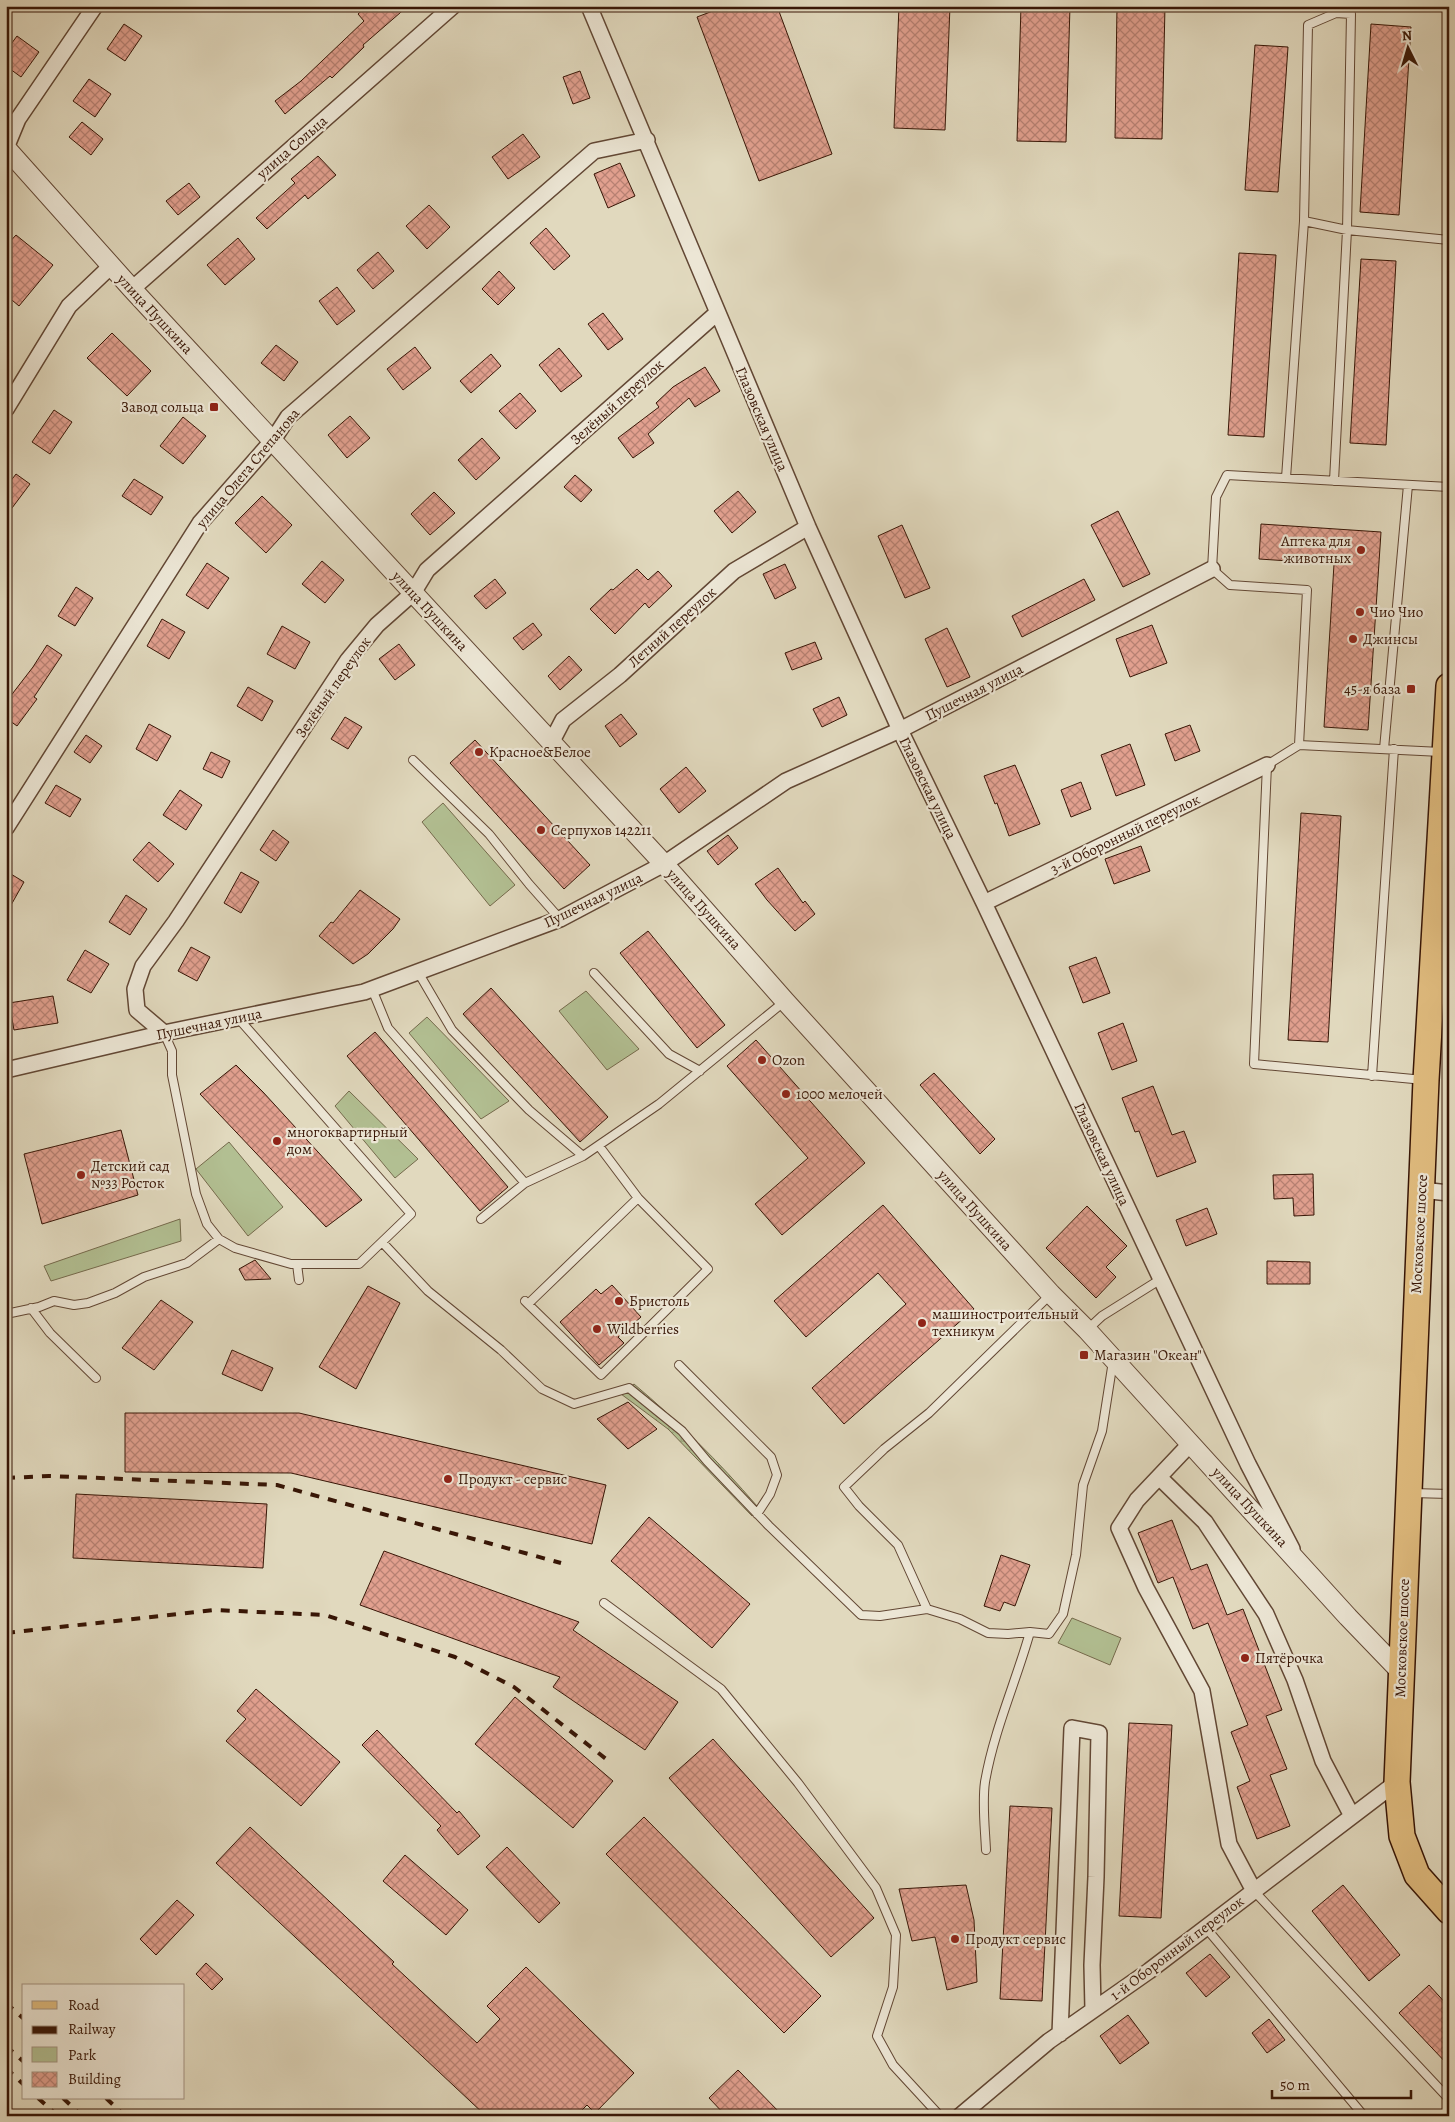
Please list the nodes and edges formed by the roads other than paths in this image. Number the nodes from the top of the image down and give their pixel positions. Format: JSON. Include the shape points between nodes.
{"nodes":[{"id":1,"x":95,"y":6,"type":"edge"},
{"id":2,"x":453,"y":6,"type":"edge"},
{"id":3,"x":589,"y":6,"type":"edge"},
{"id":4,"x":647,"y":140,"type":"junction"},
{"id":5,"x":6,"y":148,"type":"edge"},
{"id":6,"x":1304,"y":221,"type":"junction"},
{"id":7,"x":1347,"y":230,"type":"junction"},
{"id":8,"x":1449,"y":240,"type":"edge"},
{"id":9,"x":111,"y":266,"type":"junction"},
{"id":10,"x":132,"y":289,"type":"junction"},
{"id":11,"x":717,"y":313,"type":"junction"},
{"id":12,"x":6,"y":409,"type":"edge"},
{"id":13,"x":273,"y":440,"type":"junction"},
{"id":14,"x":1286,"y":478,"type":"junction"},
{"id":15,"x":1334,"y":481,"type":"junction"},
{"id":16,"x":1408,"y":485,"type":"junction"},
{"id":17,"x":1449,"y":487,"type":"edge"},
{"id":18,"x":808,"y":527,"type":"junction"},
{"id":19,"x":1212,"y":569,"type":"junction"},
{"id":20,"x":413,"y":593,"type":"junction"},
{"id":21,"x":1449,"y":686,"type":"edge"},
{"id":22,"x":900,"y":730,"type":"junction"},
{"id":23,"x":550,"y":743,"type":"junction"},
{"id":24,"x":1299,"y":745,"type":"junction"},
{"id":25,"x":1384,"y":749,"type":"junction"},
{"id":26,"x":1394,"y":749,"type":"junction"},
{"id":27,"x":1445,"y":753,"type":"junction"},
{"id":28,"x":413,"y":760,"type":"dead end"},
{"id":29,"x":1267,"y":765,"type":"junction"},
{"id":30,"x":6,"y":828,"type":"edge"},
{"id":31,"x":664,"y":864,"type":"junction"},
{"id":32,"x":984,"y":903,"type":"junction"},
{"id":33,"x":560,"y":918,"type":"junction"},
{"id":34,"x":418,"y":972,"type":"junction"},
{"id":35,"x":594,"y":973,"type":"dead end"},
{"id":36,"x":372,"y":989,"type":"junction"},
{"id":37,"x":785,"y":1001,"type":"junction"},
{"id":38,"x":238,"y":1018,"type":"junction"},
{"id":39,"x":164,"y":1033,"type":"junction"},
{"id":40,"x":6,"y":1070,"type":"edge"},
{"id":41,"x":698,"y":1076,"type":"junction"},
{"id":42,"x":1372,"y":1076,"type":"junction"},
{"id":43,"x":1426,"y":1080,"type":"junction"},
{"id":44,"x":599,"y":1146,"type":"junction"},
{"id":45,"x":583,"y":1156,"type":"junction"},
{"id":46,"x":525,"y":1183,"type":"junction"},
{"id":47,"x":1421,"y":1190,"type":"junction"},
{"id":48,"x":1449,"y":1193,"type":"edge"},
{"id":49,"x":638,"y":1198,"type":"junction"},
{"id":50,"x":481,"y":1219,"type":"dead end"},
{"id":51,"x":219,"y":1239,"type":"junction"},
{"id":52,"x":382,"y":1242,"type":"junction"},
{"id":53,"x":297,"y":1264,"type":"junction"},
{"id":54,"x":1161,"y":1279,"type":"junction"},
{"id":55,"x":299,"y":1280,"type":"dead end"},
{"id":56,"x":1051,"y":1294,"type":"junction"},
{"id":57,"x":31,"y":1308,"type":"junction"},
{"id":58,"x":6,"y":1314,"type":"edge"},
{"id":59,"x":1087,"y":1330,"type":"junction"},
{"id":60,"x":1113,"y":1358,"type":"junction"},
{"id":61,"x":679,"y":1365,"type":"dead end"},
{"id":62,"x":96,"y":1378,"type":"dead end"},
{"id":63,"x":1191,"y":1442,"type":"junction"},
{"id":64,"x":1159,"y":1477,"type":"junction"},
{"id":65,"x":1408,"y":1493,"type":"junction"},
{"id":66,"x":1449,"y":1494,"type":"edge"},
{"id":67,"x":757,"y":1514,"type":"junction"},
{"id":68,"x":1296,"y":1557,"type":"junction"},
{"id":69,"x":604,"y":1603,"type":"dead end"},
{"id":70,"x":927,"y":1609,"type":"junction"},
{"id":71,"x":1030,"y":1632,"type":"junction"},
{"id":72,"x":1400,"y":1671,"type":"junction"},
{"id":73,"x":1397,"y":1782,"type":"junction"},
{"id":74,"x":1352,"y":1816,"type":"junction"},
{"id":75,"x":986,"y":1850,"type":"dead end"},
{"id":76,"x":1254,"y":1891,"type":"junction"},
{"id":77,"x":1449,"y":1912,"type":"edge"},
{"id":78,"x":1206,"y":1928,"type":"junction"},
{"id":79,"x":1093,"y":2010,"type":"junction"},
{"id":80,"x":1060,"y":2034,"type":"junction"},
{"id":81,"x":1449,"y":2098,"type":"edge"},
{"id":82,"x":940,"y":2116,"type":"edge"},
{"id":83,"x":960,"y":2116,"type":"edge"},
{"id":84,"x":1364,"y":2116,"type":"edge"}],
"edges":[{"from":1,"to":5,"type":"street","via":[[18,119]]},
{"from":2,"to":10,"type":"street","name":"улица Сольца"},
{"from":3,"to":4,"type":"street","name":"Глазовская улица"},
{"from":4,"to":11,"type":"street","name":"Глазовская улица"},
{"from":4,"to":13,"type":"street","name":"улица Олега Степанова","via":[[594,151],[288,417]]},
{"from":5,"to":9,"type":"street","name":"улица Пушкина"},
{"from":6,"to":7,"type":"lane"},
{"from":6,"to":7,"type":"lane","via":[[1308,25],[1336,13],[1351,14]]},
{"from":6,"to":14,"type":"lane"},
{"from":7,"to":8,"type":"lane"},
{"from":7,"to":15,"type":"lane"},
{"from":9,"to":10,"type":"street","name":"улица Пушкина"},
{"from":9,"to":12,"type":"street","via":[[69,306]]},
{"from":10,"to":13,"type":"street","name":"улица Пушкина"},
{"from":11,"to":18,"type":"street","name":"Глазовская улица"},
{"from":11,"to":20,"type":"street","name":"Зелёный переулок","via":[[427,570]]},
{"from":13,"to":20,"type":"street","name":"улица Пушкина"},
{"from":13,"to":30,"type":"street","name":"улица Олега Степанова","via":[[200,523]]},
{"from":14,"to":15,"type":"lane"},
{"from":14,"to":19,"type":"lane","via":[[1227,475],[1216,497]]},
{"from":15,"to":16,"type":"lane"},
{"from":16,"to":17,"type":"lane"},
{"from":16,"to":25,"type":"lane"},
{"from":18,"to":22,"type":"street","name":"Глазовская улица"},
{"from":18,"to":23,"type":"street","name":"Летний переулок","via":[[734,571],[620,675],[563,720]]},
{"from":19,"to":22,"type":"street","name":"Пушечная улица"},
{"from":19,"to":24,"type":"lane","via":[[1230,585],[1307,590]]},
{"from":20,"to":23,"type":"street","name":"улица Пушкина"},
{"from":20,"to":39,"type":"street","name":"Зелёный переулок","via":[[377,625],[348,660],[143,966],[135,989],[137,1010]]},
{"from":21,"to":27,"type":"main road","name":"Московское шоссе"},
{"from":22,"to":31,"type":"street","name":"Пушечная улица","via":[[786,781]]},
{"from":22,"to":32,"type":"street","name":"Глазовская улица"},
{"from":23,"to":31,"type":"street","name":"улица Пушкина"},
{"from":24,"to":25,"type":"lane"},
{"from":24,"to":29,"type":"lane"},
{"from":25,"to":26,"type":"lane"},
{"from":26,"to":27,"type":"lane"},
{"from":26,"to":42,"type":"lane"},
{"from":27,"to":43,"type":"main road","name":"Московское шоссе","via":[[1439,911]]},
{"from":28,"to":33,"type":"lane","via":[[489,834]]},
{"from":29,"to":32,"type":"street","name":"3-й Оборонный переулок"},
{"from":29,"to":42,"type":"lane","via":[[1254,1064]]},
{"from":31,"to":33,"type":"street","name":"Пушечная улица"},
{"from":31,"to":37,"type":"street","name":"улица Пушкина"},
{"from":32,"to":54,"type":"street","name":"Глазовская улица"},
{"from":33,"to":34,"type":"street","name":"Пушечная улица"},
{"from":34,"to":36,"type":"street","name":"Пушечная улица"},
{"from":34,"to":45,"type":"lane","via":[[452,1030],[529,1110]]},
{"from":35,"to":41,"type":"lane","via":[[669,1054]]},
{"from":36,"to":38,"type":"street","name":"Пушечная улица"},
{"from":36,"to":46,"type":"lane","via":[[388,1028]]},
{"from":37,"to":41,"type":"lane"},
{"from":37,"to":56,"type":"street","name":"улица Пушкина"},
{"from":38,"to":39,"type":"street","name":"Пушечная улица"},
{"from":38,"to":52,"type":"lane","via":[[411,1214]]},
{"from":39,"to":40,"type":"street","name":"Пушечная улица"},
{"from":39,"to":51,"type":"lane","via":[[172,1050],[172,1076],[196,1194],[206,1224]]},
{"from":41,"to":44,"type":"lane"},
{"from":42,"to":43,"type":"lane"},
{"from":43,"to":47,"type":"main road","name":"Московское шоссе"},
{"from":44,"to":45,"type":"lane"},
{"from":44,"to":49,"type":"lane"},
{"from":45,"to":46,"type":"lane"},
{"from":46,"to":50,"type":"lane"},
{"from":47,"to":48,"type":"street"},
{"from":47,"to":65,"type":"main road","name":"Московское шоссе"},
{"from":49,"to":49,"type":"lane","via":[[708,1269],[601,1376],[526,1302]]},
{"from":51,"to":53,"type":"lane","via":[[235,1248]]},
{"from":51,"to":57,"type":"lane","via":[[187,1264],[144,1278],[115,1294],[74,1306],[54,1301]]},
{"from":52,"to":53,"type":"lane","via":[[359,1264]]},
{"from":52,"to":67,"type":"lane","via":[[428,1291],[501,1350],[542,1389],[574,1404],[628,1388],[682,1431]]},
{"from":53,"to":55,"type":"lane"},
{"from":54,"to":59,"type":"lane","via":[[1102,1316]]},
{"from":54,"to":68,"type":"street","name":"Глазовская улица","via":[[1248,1464]]},
{"from":56,"to":59,"type":"street","name":"улица Пушкина"},
{"from":56,"to":70,"type":"lane","via":[[929,1413],[884,1448],[844,1487],[898,1545]]},
{"from":57,"to":58,"type":"lane"},
{"from":57,"to":62,"type":"lane","via":[[50,1333]]},
{"from":59,"to":60,"type":"street","name":"улица Пушкина"},
{"from":60,"to":63,"type":"street","name":"улица Пушкина"},
{"from":60,"to":71,"type":"lane","via":[[1102,1431],[1083,1485],[1076,1555],[1063,1614],[1049,1634]]},
{"from":61,"to":67,"type":"lane","via":[[771,1457],[777,1475]]},
{"from":63,"to":64,"type":"street"},
{"from":63,"to":68,"type":"street","name":"улица Пушкина"},
{"from":64,"to":74,"type":"street","via":[[1205,1522],[1266,1614],[1295,1680],[1323,1761]]},
{"from":64,"to":76,"type":"street","via":[[1137,1500],[1119,1528],[1146,1588],[1202,1691],[1230,1844]]},
{"from":65,"to":66,"type":"lane"},
{"from":65,"to":72,"type":"main road","name":"Московское шоссе"},
{"from":67,"to":70,"type":"lane","via":[[861,1615],[880,1616]]},
{"from":68,"to":72,"type":"street","name":"улица Пушкина"},
{"from":69,"to":82,"type":"lane","via":[[721,1689],[798,1783],[876,1888],[896,1935],[893,1987],[877,2036],[892,2065]]},
{"from":70,"to":71,"type":"lane","via":[[960,1619],[988,1633]]},
{"from":71,"to":75,"type":"lane","via":[[995,1738],[985,1784]]},
{"from":72,"to":73,"type":"main road","name":"Московское шоссе"},
{"from":73,"to":74,"type":"street","name":"1-й Оборонный переулок"},
{"from":73,"to":77,"type":"main road","name":"Московское шоссе","via":[[1402,1836],[1417,1875]]},
{"from":74,"to":76,"type":"street","name":"1-й Оборонный переулок"},
{"from":76,"to":78,"type":"street","name":"1-й Оборонный переулок"},
{"from":76,"to":81,"type":"lane"},
{"from":78,"to":79,"type":"street","name":"1-й Оборонный переулок"},
{"from":78,"to":84,"type":"lane"},
{"from":79,"to":80,"type":"street","name":"1-й Оборонный переулок"},
{"from":79,"to":80,"type":"street","via":[[1099,1733],[1072,1728]]},
{"from":80,"to":83,"type":"street","name":"1-й Оборонный переулок"}]}
